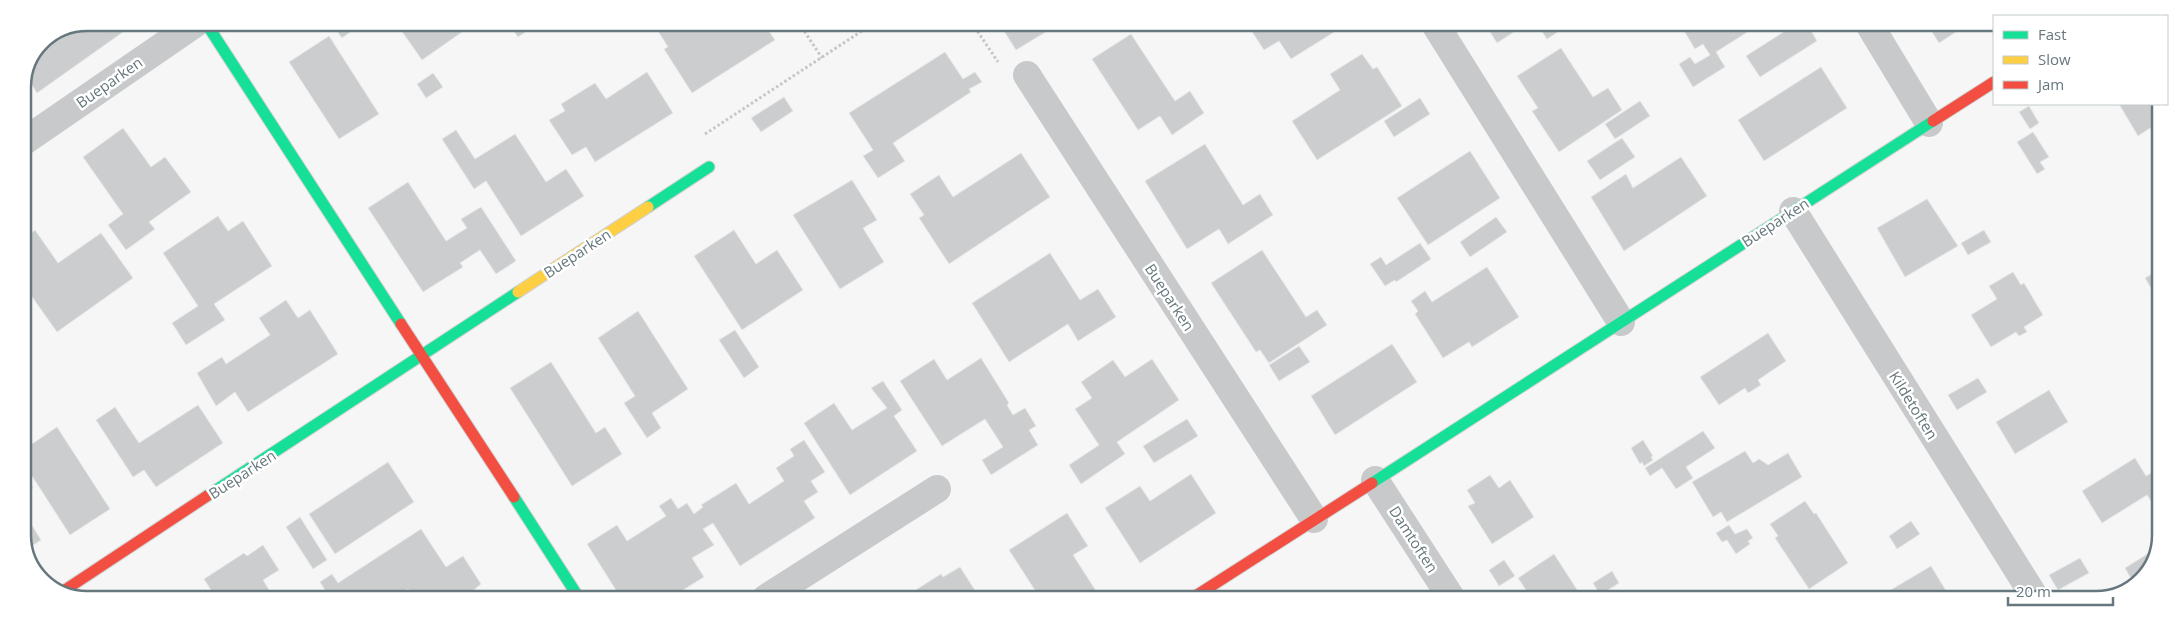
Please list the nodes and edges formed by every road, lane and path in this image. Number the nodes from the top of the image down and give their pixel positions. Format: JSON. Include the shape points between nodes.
{"nodes":[{"id":1,"x":184,"y":31,"type":"edge"},
{"id":2,"x":211,"y":31,"type":"edge"},
{"id":3,"x":804,"y":31,"type":"edge"},
{"id":4,"x":862,"y":31,"type":"edge"},
{"id":5,"x":977,"y":31,"type":"edge"},
{"id":6,"x":1439,"y":31,"type":"edge"},
{"id":7,"x":1873,"y":31,"type":"edge"},
{"id":8,"x":822,"y":58,"type":"junction"},
{"id":9,"x":1026,"y":74,"type":"joint"},
{"id":10,"x":1993,"y":83,"type":"edge"},
{"id":11,"x":1929,"y":123,"type":"junction"},
{"id":12,"x":31,"y":136,"type":"edge"},
{"id":13,"x":709,"y":166,"type":"joint"},
{"id":14,"x":1793,"y":211,"type":"junction"},
{"id":15,"x":1621,"y":322,"type":"junction"},
{"id":16,"x":421,"y":356,"type":"junction"},
{"id":17,"x":1375,"y":480,"type":"junction"},
{"id":18,"x":937,"y":489,"type":"dead end"},
{"id":19,"x":1314,"y":519,"type":"junction"},
{"id":20,"x":69,"y":587,"type":"edge"},
{"id":21,"x":575,"y":591,"type":"edge"},
{"id":22,"x":777,"y":591,"type":"edge"},
{"id":23,"x":1202,"y":591,"type":"edge"},
{"id":24,"x":1447,"y":591,"type":"edge"},
{"id":25,"x":2031,"y":591,"type":"edge"}],
"edges":[{"from":1,"to":12,"type":"street","name":"Bueparken"},
{"from":2,"to":16,"type":"street"},
{"from":3,"to":8,"type":"path"},
{"from":4,"to":8,"type":"path"},
{"from":5,"to":9,"type":"path","via":[[1005,74]]},
{"from":6,"to":15,"type":"street"},
{"from":7,"to":11,"type":"street"},
{"from":8,"to":13,"type":"path","via":[[695,141]]},
{"from":9,"to":19,"type":"street","name":"Bueparken"},
{"from":10,"to":11,"type":"street","name":"Bueparken"},
{"from":11,"to":14,"type":"street","name":"Bueparken"},
{"from":13,"to":16,"type":"street","name":"Bueparken"},
{"from":14,"to":15,"type":"street","name":"Bueparken"},
{"from":14,"to":25,"type":"street","name":"Kildetoften"},
{"from":15,"to":17,"type":"street","name":"Bueparken"},
{"from":16,"to":20,"type":"street","name":"Bueparken"},
{"from":16,"to":21,"type":"street"},
{"from":17,"to":19,"type":"street","name":"Bueparken"},
{"from":17,"to":24,"type":"street","name":"Damtoften"},
{"from":18,"to":22,"type":"street"},
{"from":19,"to":23,"type":"street","name":"Bueparken"}]}
